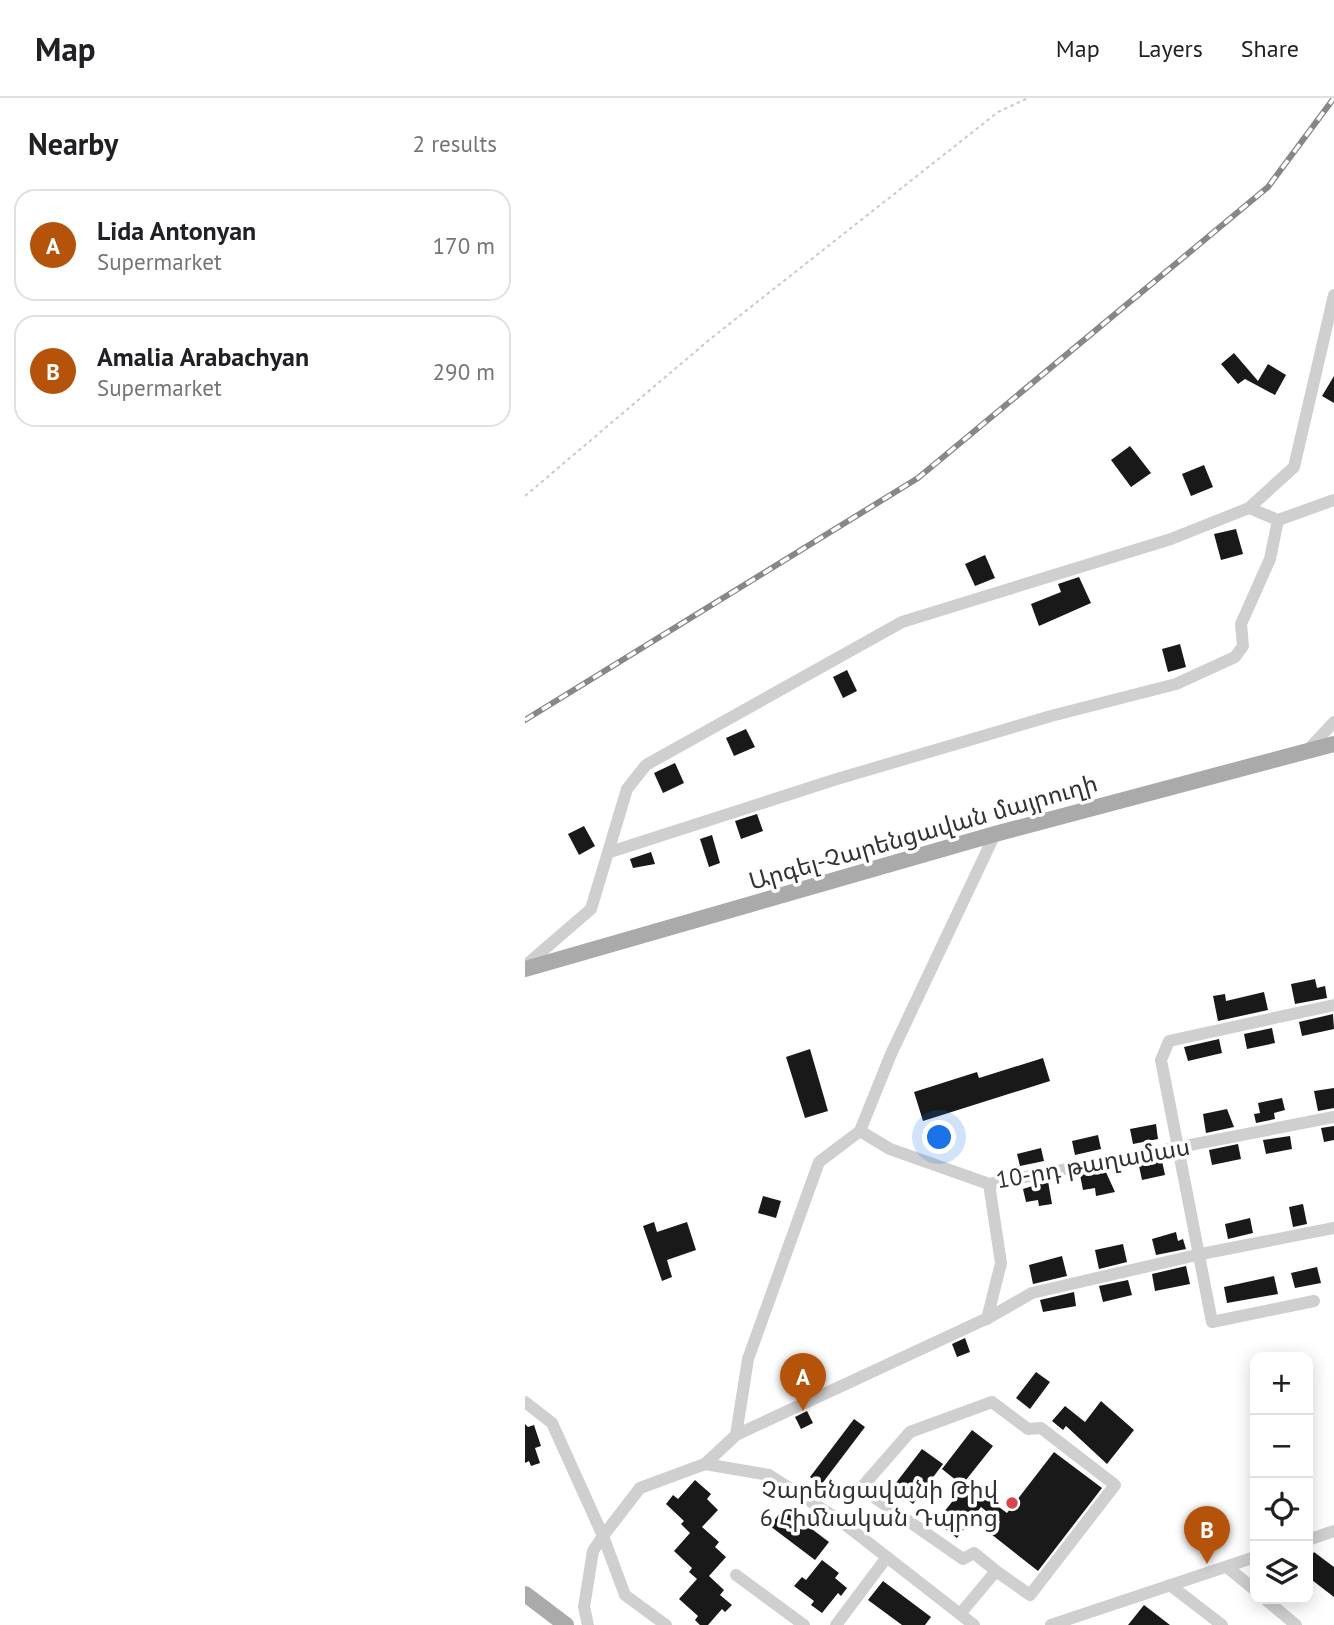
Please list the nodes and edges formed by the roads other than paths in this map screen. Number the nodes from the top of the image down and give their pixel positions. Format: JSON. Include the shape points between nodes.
{"nodes":[{"id":1,"x":1334,"y":295,"type":"edge"},
{"id":2,"x":1334,"y":500,"type":"edge"},
{"id":3,"x":1249,"y":509,"type":"junction"},
{"id":4,"x":1278,"y":520,"type":"junction"},
{"id":5,"x":1334,"y":722,"type":"edge"},
{"id":6,"x":1334,"y":744,"type":"edge"},
{"id":7,"x":1308,"y":750,"type":"junction"},
{"id":8,"x":995,"y":834,"type":"junction"},
{"id":9,"x":610,"y":852,"type":"junction"},
{"id":10,"x":525,"y":967,"type":"edge"},
{"id":11,"x":1334,"y":1005,"type":"edge"},
{"id":12,"x":1334,"y":1117,"type":"edge"},
{"id":13,"x":860,"y":1131,"type":"junction"},
{"id":14,"x":1179,"y":1148,"type":"junction"},
{"id":15,"x":989,"y":1184,"type":"junction"},
{"id":16,"x":1334,"y":1228,"type":"edge"},
{"id":17,"x":1201,"y":1254,"type":"junction"},
{"id":18,"x":1314,"y":1301,"type":"dead end"},
{"id":19,"x":987,"y":1319,"type":"junction"},
{"id":20,"x":525,"y":1402,"type":"edge"},
{"id":21,"x":736,"y":1434,"type":"junction"},
{"id":22,"x":705,"y":1464,"type":"junction"},
{"id":23,"x":1334,"y":1531,"type":"edge"},
{"id":24,"x":603,"y":1536,"type":"junction"},
{"id":25,"x":1313,"y":1538,"type":"edge"},
{"id":26,"x":887,"y":1557,"type":"junction"},
{"id":27,"x":1250,"y":1559,"type":"edge"},
{"id":28,"x":1227,"y":1567,"type":"junction"},
{"id":29,"x":996,"y":1571,"type":"junction"},
{"id":30,"x":736,"y":1575,"type":"dead end"},
{"id":31,"x":1170,"y":1586,"type":"junction"},
{"id":32,"x":1250,"y":1587,"type":"edge"},
{"id":33,"x":525,"y":1594,"type":"edge"},
{"id":34,"x":1271,"y":1604,"type":"edge"},
{"id":35,"x":960,"y":1614,"type":"junction"},
{"id":36,"x":556,"y":1622,"type":"edge"},
{"id":37,"x":588,"y":1625,"type":"edge"},
{"id":38,"x":666,"y":1625,"type":"edge"},
{"id":39,"x":803,"y":1625,"type":"edge"},
{"id":40,"x":836,"y":1625,"type":"edge"},
{"id":41,"x":974,"y":1625,"type":"edge"},
{"id":42,"x":1051,"y":1625,"type":"edge"},
{"id":43,"x":1222,"y":1625,"type":"edge"},
{"id":44,"x":1296,"y":1625,"type":"edge"}],
"edges":[{"from":1,"to":3,"type":"street","via":[[1294,467]]},
{"from":2,"to":4,"type":"street"},
{"from":3,"to":4,"type":"street"},
{"from":3,"to":9,"type":"street","via":[[1171,539],[902,622],[646,765],[627,789]]},
{"from":4,"to":9,"type":"street","via":[[1271,559],[1241,624],[1243,646],[1235,657],[1176,684],[997,731]]},
{"from":5,"to":7,"type":"street"},
{"from":6,"to":7,"type":"main road","name":"Արգել-Չարենցավան մայրուղի"},
{"from":7,"to":8,"type":"main road","name":"Արգել-Չարենցավան մայրուղի"},
{"from":8,"to":10,"type":"main road","name":"Արգել-Չարենցավան մայրուղի"},
{"from":8,"to":13,"type":"street","via":[[891,1054]]},
{"from":9,"to":10,"type":"street","via":[[591,909]]},
{"from":11,"to":14,"type":"street","via":[[1169,1041],[1161,1060]]},
{"from":12,"to":14,"type":"street","name":"10-րդ թաղամաս"},
{"from":13,"to":15,"type":"street","name":"10-րդ թաղամաս","via":[[890,1149]]},
{"from":13,"to":21,"type":"street","via":[[819,1162],[748,1359]]},
{"from":14,"to":15,"type":"street","name":"10-րդ թաղամաս"},
{"from":14,"to":17,"type":"street"},
{"from":15,"to":19,"type":"street","via":[[1001,1263]]},
{"from":16,"to":17,"type":"street"},
{"from":17,"to":18,"type":"street","via":[[1212,1322]]},
{"from":17,"to":19,"type":"street","via":[[1032,1293]]},
{"from":19,"to":21,"type":"street"},
{"from":20,"to":24,"type":"street","via":[[552,1423]]},
{"from":21,"to":22,"type":"street"},
{"from":22,"to":24,"type":"street","via":[[640,1488]]},
{"from":22,"to":26,"type":"street","via":[[769,1475],[838,1518]]},
{"from":23,"to":25,"type":"street"},
{"from":24,"to":37,"type":"street","via":[[593,1551],[584,1608]]},
{"from":24,"to":38,"type":"street","via":[[625,1595]]},
{"from":26,"to":35,"type":"street"},
{"from":26,"to":40,"type":"street"},
{"from":27,"to":28,"type":"street"},
{"from":28,"to":31,"type":"street"},
{"from":28,"to":32,"type":"street"},
{"from":29,"to":29,"type":"street","via":[[974,1553],[963,1559],[860,1488],[910,1432],[992,1402],[1028,1429],[1041,1428],[1115,1485],[1030,1595]]},
{"from":29,"to":35,"type":"street"},
{"from":30,"to":39,"type":"street"},
{"from":31,"to":42,"type":"street"},
{"from":31,"to":43,"type":"street"},
{"from":33,"to":36,"type":"main road"},
{"from":34,"to":44,"type":"street"},
{"from":35,"to":41,"type":"street"}]}
